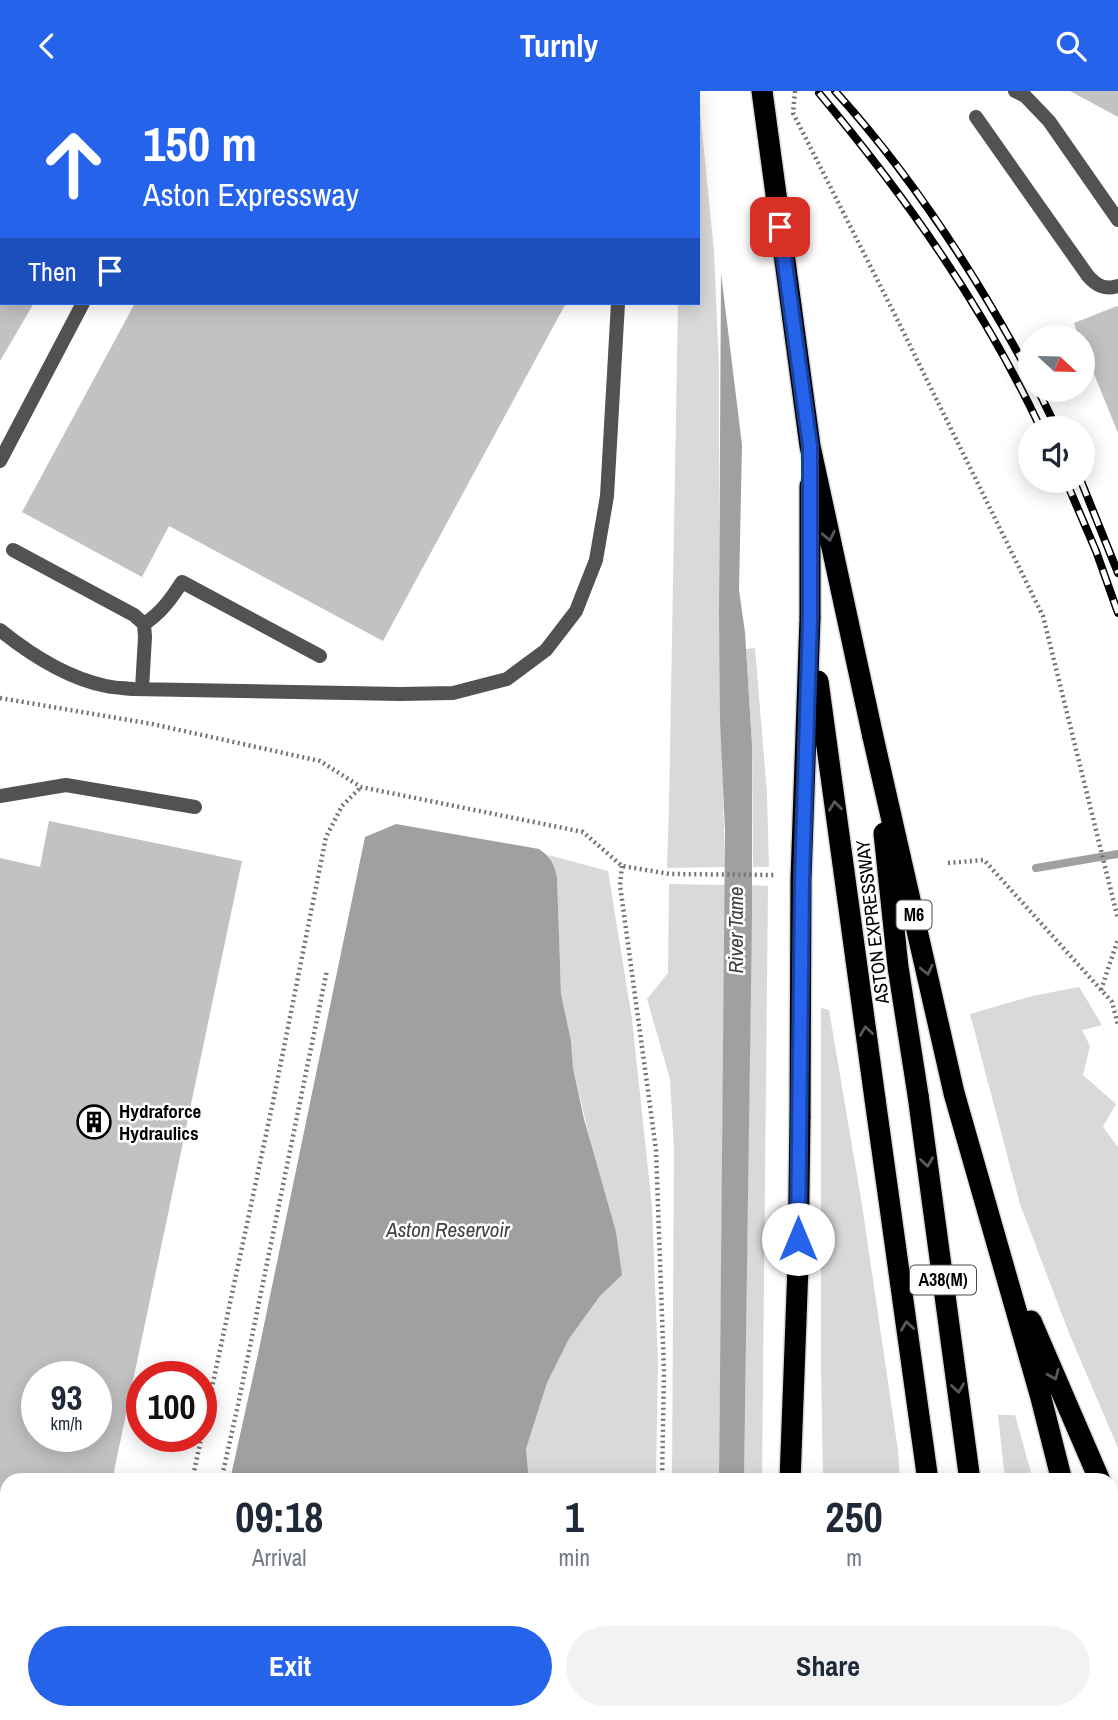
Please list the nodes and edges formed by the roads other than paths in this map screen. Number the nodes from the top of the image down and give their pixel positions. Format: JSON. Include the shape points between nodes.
{"nodes":[{"id":1,"x":762,"y":91,"type":"edge"},
{"id":2,"x":1015,"y":91,"type":"edge"},
{"id":3,"x":976,"y":117,"type":"dead end"},
{"id":4,"x":1118,"y":220,"type":"edge"},
{"id":5,"x":1118,"y":286,"type":"edge"},
{"id":6,"x":82,"y":305,"type":"edge"},
{"id":7,"x":618,"y":305,"type":"edge"},
{"id":8,"x":810,"y":446,"type":"junction"},
{"id":9,"x":0,"y":461,"type":"edge"},
{"id":10,"x":13,"y":550,"type":"dead end"},
{"id":11,"x":810,"y":618,"type":"junction"},
{"id":12,"x":144,"y":624,"type":"junction"},
{"id":13,"x":0,"y":630,"type":"edge"},
{"id":14,"x":0,"y":640,"type":"edge"},
{"id":15,"x":18,"y":645,"type":"junction"},
{"id":16,"x":320,"y":656,"type":"dead end"},
{"id":17,"x":142,"y":689,"type":"junction"},
{"id":18,"x":873,"y":737,"type":"junction"},
{"id":19,"x":0,"y":796,"type":"edge"},
{"id":20,"x":195,"y":807,"type":"dead end"},
{"id":21,"x":998,"y":1245,"type":"junction"},
{"id":22,"x":797,"y":1317,"type":"junction"},
{"id":23,"x":790,"y":1473,"type":"edge"},
{"id":24,"x":798,"y":1473,"type":"edge"},
{"id":25,"x":927,"y":1473,"type":"edge"},
{"id":26,"x":969,"y":1473,"type":"edge"},
{"id":27,"x":1060,"y":1473,"type":"edge"},
{"id":28,"x":1097,"y":1473,"type":"edge"}],
"edges":[{"from":1,"to":8,"type":"highway","name":"ASTON EXPRESSWAY","number":"A38(M)"},
{"from":2,"to":4,"type":"street","via":[[1049,121]]},
{"from":3,"to":5,"type":"street","via":[[1088,277],[1104,288]]},
{"from":6,"to":9,"type":"street"},
{"from":7,"to":17,"type":"street","via":[[607,496],[596,560],[576,611],[546,650],[507,679],[453,693]]},
{"from":8,"to":11,"type":"highway","name":"ASTON EXPRESSWAY","number":"A38(M)"},
{"from":8,"to":18,"type":"highway","name":"ASTON EXPRESSWAY","number":"A38(M)","one_way":true},
{"from":10,"to":12,"type":"street"},
{"from":11,"to":22,"type":"highway","number":"A38(M)","bridge":true},
{"from":25,"to":11,"type":"highway","name":"ASTON EXPRESSWAY","number":"A38(M)","one_way":true,"bridge":true},
{"from":12,"to":16,"type":"street","via":[[158,615],[182,582]]},
{"from":12,"to":17,"type":"street"},
{"from":13,"to":15,"type":"street"},
{"from":14,"to":15,"type":"street"},
{"from":15,"to":17,"type":"street","via":[[80,678]]},
{"from":18,"to":21,"type":"highway","number":"M6","one_way":true,"bridge":true,"via":[[954,1093]]},
{"from":18,"to":26,"type":"highway","name":"ASTON EXPRESSWAY","number":"A38(M)","one_way":true,"bridge":true,"via":[[898,967]]},
{"from":19,"to":20,"type":"street","via":[[66,785]]},
{"from":21,"to":27,"type":"highway","number":"M6"},
{"from":21,"to":28,"type":"highway","number":"M6","one_way":true},
{"from":22,"to":23,"type":"highway","number":"A38(M)"},
{"from":22,"to":24,"type":"highway","number":"A38(M)"}]}
